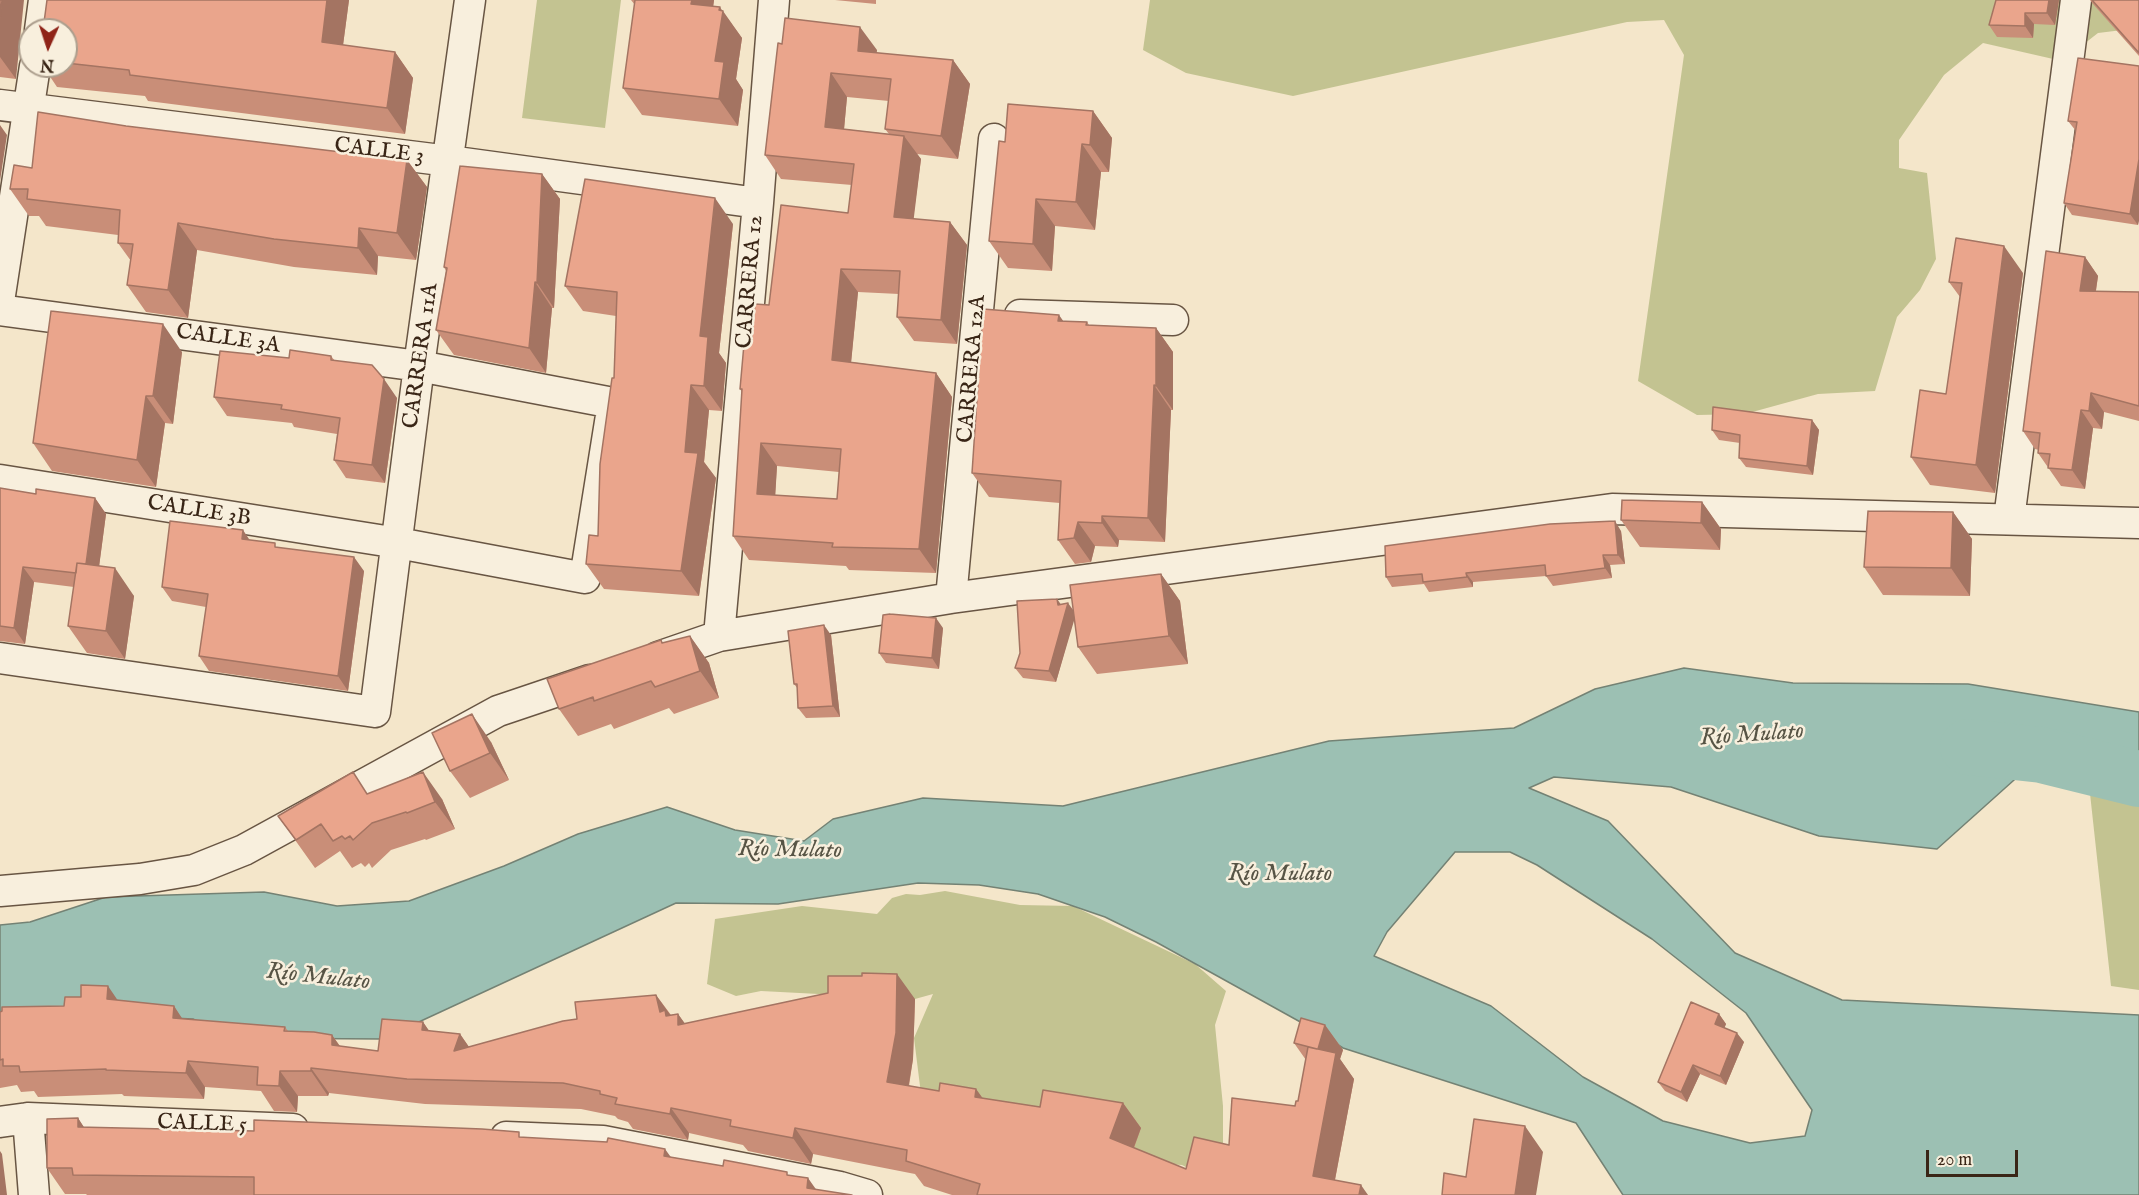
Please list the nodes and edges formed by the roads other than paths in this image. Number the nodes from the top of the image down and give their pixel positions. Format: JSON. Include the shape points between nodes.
{"nodes":[{"id":1,"x":44,"y":0,"type":"edge"},
{"id":2,"x":470,"y":0,"type":"edge"},
{"id":3,"x":774,"y":0,"type":"edge"},
{"id":4,"x":2076,"y":0,"type":"edge"},
{"id":5,"x":42,"y":18,"type":"edge"},
{"id":6,"x":33,"y":78,"type":"edge"},
{"id":7,"x":0,"y":105,"type":"edge"},
{"id":8,"x":29,"y":108,"type":"junction"},
{"id":9,"x":994,"y":139,"type":"dead end"},
{"id":10,"x":449,"y":161,"type":"junction"},
{"id":11,"x":758,"y":203,"type":"junction"},
{"id":12,"x":0,"y":295,"type":"edge"},
{"id":13,"x":0,"y":310,"type":"edge"},
{"id":14,"x":978,"y":314,"type":"junction"},
{"id":15,"x":1173,"y":320,"type":"dead end"},
{"id":16,"x":419,"y":366,"type":"junction"},
{"id":17,"x":0,"y":480,"type":"edge"},
{"id":18,"x":2009,"y":519,"type":"junction"},
{"id":19,"x":2139,"y":523,"type":"edge"},
{"id":20,"x":398,"y":543,"type":"junction"},
{"id":21,"x":951,"y":598,"type":"junction"},
{"id":22,"x":719,"y":636,"type":"junction"},
{"id":23,"x":0,"y":658,"type":"edge"},
{"id":24,"x":0,"y":891,"type":"edge"},
{"id":25,"x":14,"y":1120,"type":"edge"},
{"id":26,"x":316,"y":1130,"type":"edge"},
{"id":27,"x":483,"y":1136,"type":"edge"},
{"id":28,"x":34,"y":1195,"type":"edge"},
{"id":29,"x":867,"y":1195,"type":"edge"}],
"edges":[{"from":1,"to":5,"type":"street"},
{"from":2,"to":10,"type":"street","name":"CARRERA 11A"},
{"from":3,"to":11,"type":"street","name":"CARRERA 12"},
{"from":4,"to":18,"type":"street"},
{"from":6,"to":8,"type":"street"},
{"from":7,"to":8,"type":"street","name":"CALLE 3"},
{"from":8,"to":10,"type":"street","name":"CALLE 3"},
{"from":8,"to":12,"type":"street"},
{"from":9,"to":14,"type":"street","name":"CARRERA 12A"},
{"from":10,"to":11,"type":"street","name":"CALLE 3"},
{"from":10,"to":16,"type":"street","name":"CARRERA 11A"},
{"from":11,"to":22,"type":"street","name":"CARRERA 12"},
{"from":13,"to":16,"type":"street","name":"CALLE 3A"},
{"from":14,"to":15,"type":"street"},
{"from":14,"to":21,"type":"street","name":"CARRERA 12A"},
{"from":16,"to":20,"type":"street","name":"CARRERA 11A"},
{"from":16,"to":20,"type":"street","name":"CALLE 3A","via":[[613,403],[585,578]]},
{"from":17,"to":20,"type":"street","name":"CALLE 3B"},
{"from":18,"to":19,"type":"street"},
{"from":18,"to":21,"type":"street","via":[[1612,509]]},
{"from":20,"to":23,"type":"street","name":"CARRERA 11A","via":[[375,711]]},
{"from":21,"to":22,"type":"street"},
{"from":22,"to":24,"type":"street","via":[[498,711],[244,850],[194,870],[140,879]]},
{"from":25,"to":26,"type":"street","name":"CALLE 5"},
{"from":25,"to":28,"type":"street"},
{"from":27,"to":29,"type":"street","via":[[603,1141]]}]}
